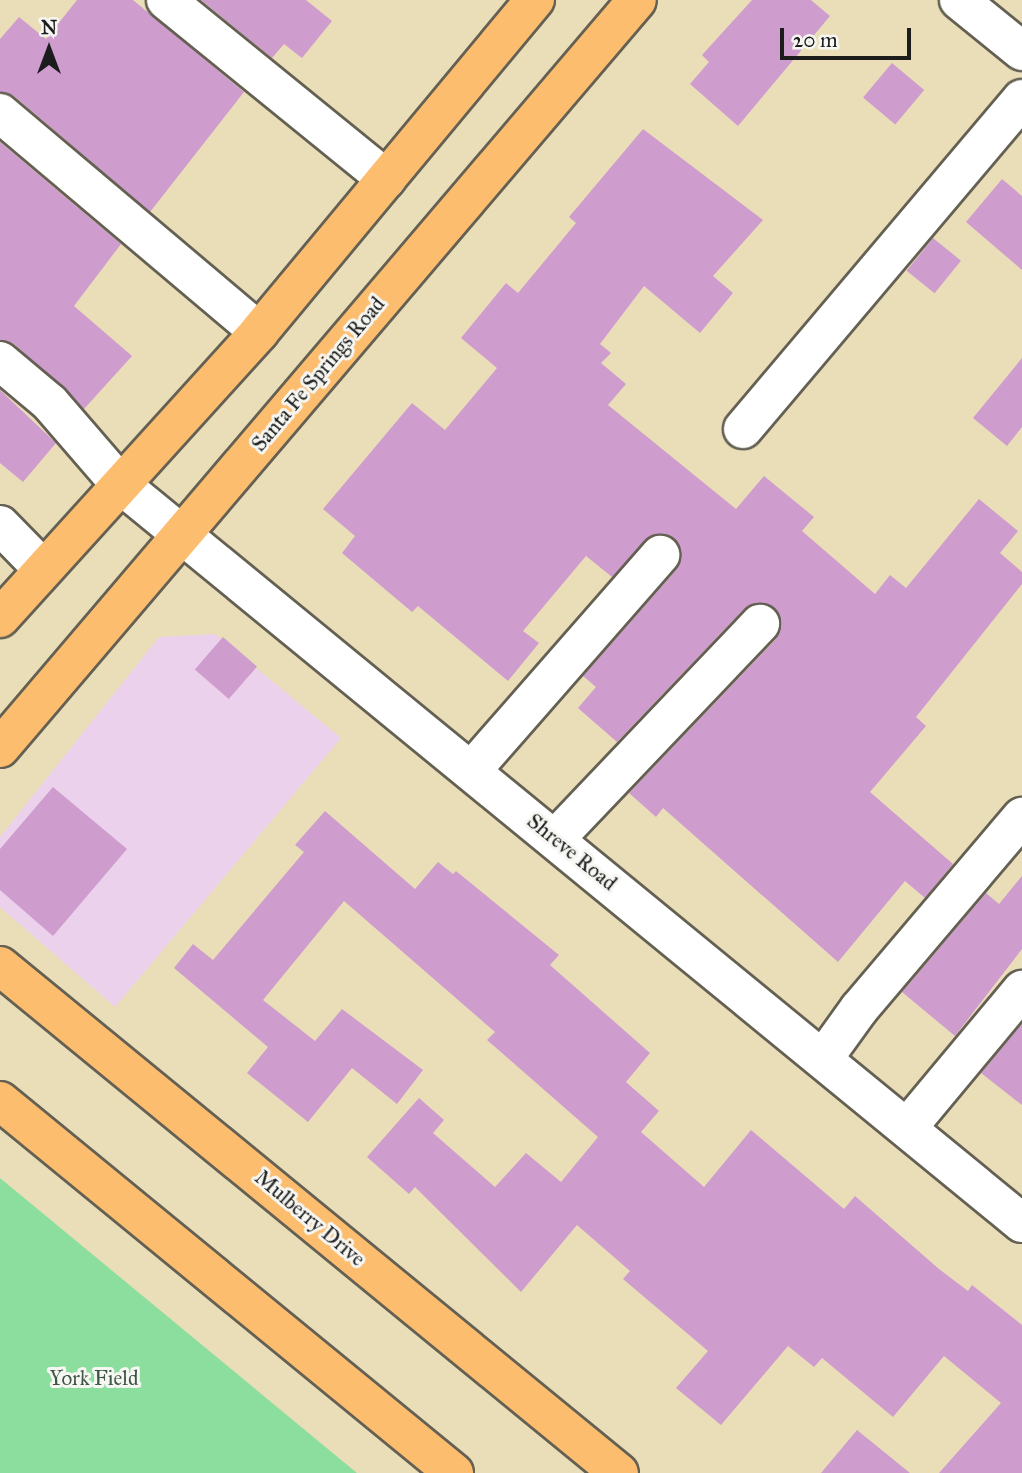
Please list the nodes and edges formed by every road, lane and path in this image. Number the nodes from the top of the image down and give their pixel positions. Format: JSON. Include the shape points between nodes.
{"nodes":[{"id":1,"x":166,"y":0,"type":"edge"},
{"id":2,"x":536,"y":0,"type":"edge"},
{"id":3,"x":637,"y":0,"type":"edge"},
{"id":4,"x":959,"y":0,"type":"edge"},
{"id":5,"x":1022,"y":51,"type":"edge"},
{"id":6,"x":1022,"y":99,"type":"edge"},
{"id":7,"x":0,"y":113,"type":"edge"},
{"id":8,"x":386,"y":180,"type":"junction"},
{"id":9,"x":260,"y":332,"type":"junction"},
{"id":10,"x":0,"y":361,"type":"edge"},
{"id":11,"x":743,"y":429,"type":"dead end"},
{"id":12,"x":120,"y":484,"type":"junction"},
{"id":13,"x":0,"y":525,"type":"edge"},
{"id":14,"x":181,"y":534,"type":"junction"},
{"id":15,"x":660,"y":555,"type":"dead end"},
{"id":16,"x":43,"y":569,"type":"junction"},
{"id":17,"x":0,"y":618,"type":"edge"},
{"id":18,"x":760,"y":624,"type":"dead end"},
{"id":19,"x":0,"y":748,"type":"edge"},
{"id":20,"x":472,"y":770,"type":"junction"},
{"id":21,"x":1022,"y":817,"type":"edge"},
{"id":22,"x":556,"y":838,"type":"junction"},
{"id":23,"x":0,"y":966,"type":"edge"},
{"id":24,"x":1022,"y":990,"type":"edge"},
{"id":25,"x":823,"y":1059,"type":"junction"},
{"id":26,"x":0,"y":1101,"type":"edge"},
{"id":27,"x":907,"y":1128,"type":"junction"},
{"id":28,"x":1022,"y":1223,"type":"edge"},
{"id":29,"x":454,"y":1473,"type":"edge"},
{"id":30,"x":619,"y":1473,"type":"edge"}],
"edges":[{"from":1,"to":8,"type":"street"},
{"from":2,"to":8,"type":"main road"},
{"from":3,"to":14,"type":"main road","name":"Santa Fe Springs Road"},
{"from":4,"to":5,"type":"street"},
{"from":6,"to":11,"type":"street"},
{"from":7,"to":9,"type":"street"},
{"from":8,"to":9,"type":"main road"},
{"from":9,"to":12,"type":"main road"},
{"from":10,"to":12,"type":"street","name":"Shreve Road","via":[[50,402]]},
{"from":12,"to":14,"type":"street","name":"Shreve Road"},
{"from":12,"to":16,"type":"main road"},
{"from":13,"to":16,"type":"street"},
{"from":14,"to":19,"type":"main road","name":"Santa Fe Springs Road"},
{"from":14,"to":20,"type":"street","name":"Shreve Road"},
{"from":15,"to":20,"type":"street"},
{"from":16,"to":17,"type":"main road"},
{"from":18,"to":22,"type":"street"},
{"from":20,"to":22,"type":"street","name":"Shreve Road"},
{"from":21,"to":25,"type":"street","via":[[859,1009]]},
{"from":22,"to":25,"type":"street","name":"Shreve Road"},
{"from":23,"to":30,"type":"main road","name":"Mulberry Drive"},
{"from":24,"to":27,"type":"street"},
{"from":25,"to":27,"type":"street","name":"Shreve Road"},
{"from":26,"to":29,"type":"main road"},
{"from":27,"to":28,"type":"street","name":"Shreve Road"}]}
